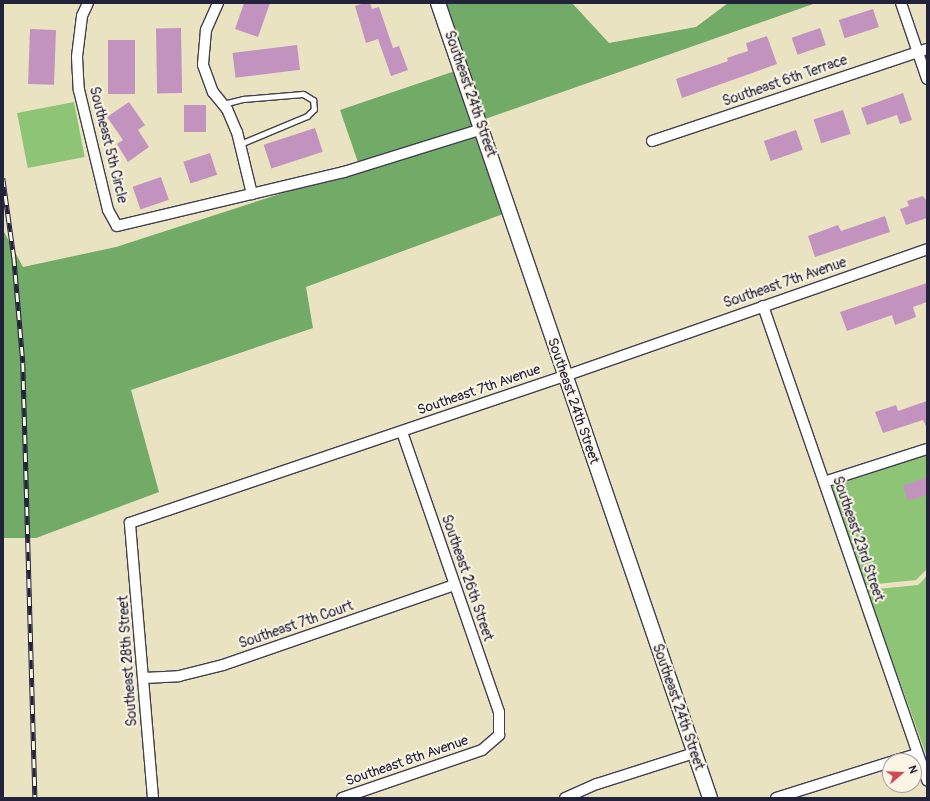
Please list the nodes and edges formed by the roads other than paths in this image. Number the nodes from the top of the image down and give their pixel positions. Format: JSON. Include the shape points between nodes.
{"nodes":[{"id":1,"x":88,"y":3,"type":"edge"},
{"id":2,"x":218,"y":3,"type":"edge"},
{"id":3,"x":438,"y":3,"type":"edge"},
{"id":4,"x":901,"y":3,"type":"edge"},
{"id":5,"x":922,"y":50,"type":"edge"},
{"id":6,"x":927,"y":79,"type":"edge"},
{"id":7,"x":223,"y":104,"type":"junction"},
{"id":8,"x":482,"y":129,"type":"junction"},
{"id":9,"x":652,"y":141,"type":"dead end"},
{"id":10,"x":240,"y":144,"type":"junction"},
{"id":11,"x":252,"y":194,"type":"junction"},
{"id":12,"x":927,"y":249,"type":"edge"},
{"id":13,"x":763,"y":306,"type":"junction"},
{"id":14,"x":564,"y":376,"type":"junction"},
{"id":15,"x":402,"y":432,"type":"junction"},
{"id":16,"x":927,"y":450,"type":"edge"},
{"id":17,"x":824,"y":482,"type":"junction"},
{"id":18,"x":130,"y":523,"type":"joint"},
{"id":19,"x":454,"y":585,"type":"junction"},
{"id":20,"x":144,"y":678,"type":"junction"},
{"id":21,"x":498,"y":735,"type":"joint"},
{"id":22,"x":694,"y":753,"type":"junction"},
{"id":23,"x":917,"y":753,"type":"edge"},
{"id":24,"x":882,"y":765,"type":"edge"},
{"id":25,"x":922,"y":767,"type":"edge"},
{"id":26,"x":927,"y":780,"type":"edge"},
{"id":27,"x":153,"y":798,"type":"edge"},
{"id":28,"x":342,"y":798,"type":"edge"},
{"id":29,"x":565,"y":798,"type":"edge"},
{"id":30,"x":710,"y":798,"type":"edge"},
{"id":31,"x":776,"y":798,"type":"edge"}],
"edges":[{"from":1,"to":11,"type":"street","name":"Southeast 5th Circle","via":[[82,16],[77,57],[79,90],[108,210],[117,226]]},
{"from":2,"to":7,"type":"street","via":[[206,30],[203,65],[213,92]]},
{"from":3,"to":8,"type":"street","name":"Southeast 24th Street"},
{"from":4,"to":5,"type":"street"},
{"from":5,"to":6,"type":"street"},
{"from":5,"to":9,"type":"street","name":"Southeast 6th Terrace"},
{"from":7,"to":10,"type":"street"},
{"from":7,"to":10,"type":"lane","via":[[303,94],[313,100],[314,108],[307,116]]},
{"from":8,"to":11,"type":"street","name":"Southeast 5th Circle","via":[[344,172]]},
{"from":8,"to":14,"type":"street","name":"Southeast 24th Street"},
{"from":10,"to":11,"type":"street"},
{"from":12,"to":13,"type":"street","name":"Southeast 7th Avenue"},
{"from":13,"to":14,"type":"street","name":"Southeast 7th Avenue"},
{"from":13,"to":17,"type":"street","name":"Southeast 23rd Street"},
{"from":14,"to":15,"type":"street","name":"Southeast 7th Avenue"},
{"from":14,"to":22,"type":"street","name":"Southeast 24th Street"},
{"from":15,"to":18,"type":"street","name":"Southeast 7th Avenue"},
{"from":15,"to":19,"type":"street","name":"Southeast 26th Street"},
{"from":16,"to":17,"type":"street"},
{"from":17,"to":23,"type":"street","name":"Southeast 23rd Street"},
{"from":18,"to":20,"type":"street","name":"Southeast 28th Street"},
{"from":19,"to":20,"type":"street","name":"Southeast 7th Court","via":[[223,665],[179,676]]},
{"from":19,"to":21,"type":"street","name":"Southeast 26th Street","via":[[499,712]]},
{"from":20,"to":27,"type":"street","name":"Southeast 28th Street","via":[[149,773]]},
{"from":21,"to":28,"type":"street","name":"Southeast 8th Avenue","via":[[482,750]]},
{"from":22,"to":29,"type":"street","via":[[597,784]]},
{"from":22,"to":30,"type":"street","name":"Southeast 24th Street"},
{"from":24,"to":31,"type":"street"},
{"from":25,"to":26,"type":"street","name":"Southeast 23rd Street"}]}
